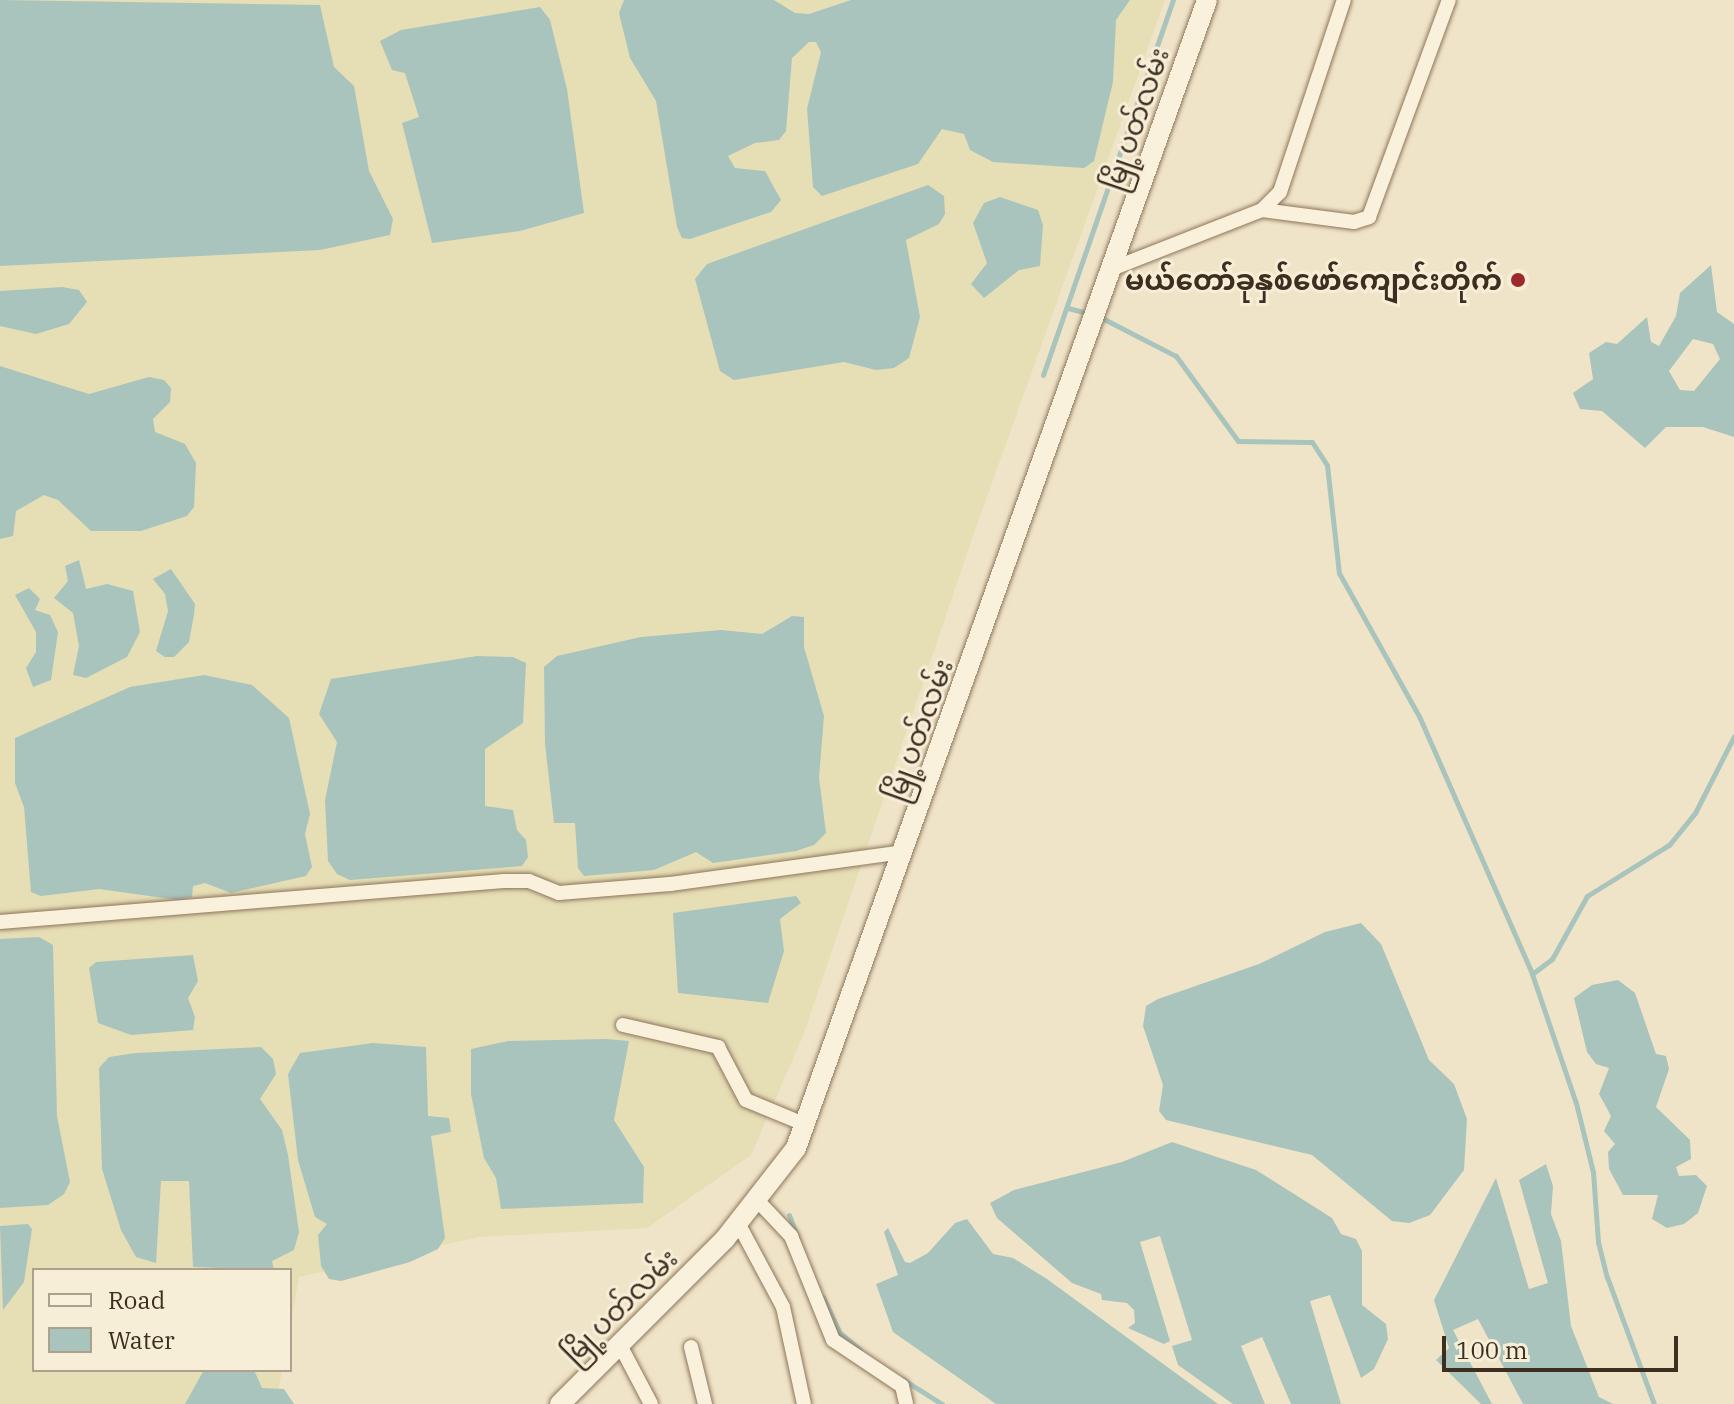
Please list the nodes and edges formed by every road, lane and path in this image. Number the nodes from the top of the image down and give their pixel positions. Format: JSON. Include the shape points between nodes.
{"nodes":[{"id":1,"x":1207,"y":0,"type":"edge"},
{"id":2,"x":1344,"y":0,"type":"edge"},
{"id":3,"x":1449,"y":0,"type":"edge"},
{"id":4,"x":1262,"y":210,"type":"junction"},
{"id":5,"x":1114,"y":268,"type":"junction"},
{"id":6,"x":905,"y":852,"type":"junction"},
{"id":7,"x":0,"y":922,"type":"edge"},
{"id":8,"x":623,"y":1025,"type":"dead end"},
{"id":9,"x":804,"y":1124,"type":"junction"},
{"id":10,"x":757,"y":1200,"type":"junction"},
{"id":11,"x":738,"y":1223,"type":"junction"},
{"id":12,"x":621,"y":1347,"type":"junction"},
{"id":13,"x":691,"y":1347,"type":"dead end"},
{"id":14,"x":565,"y":1402,"type":"edge"},
{"id":15,"x":651,"y":1404,"type":"edge"},
{"id":16,"x":705,"y":1404,"type":"edge"},
{"id":17,"x":804,"y":1404,"type":"edge"},
{"id":18,"x":906,"y":1404,"type":"edge"}],
"edges":[{"from":1,"to":5,"type":"main road","name":"မြို့ပတ်လမ်း"},
{"from":2,"to":4,"type":"street","via":[[1280,192]]},
{"from":3,"to":4,"type":"street","via":[[1369,217],[1354,222],[1333,215]]},
{"from":4,"to":5,"type":"street"},
{"from":5,"to":6,"type":"main road","name":"မြို့ပတ်လမ်း"},
{"from":6,"to":7,"type":"street","via":[[670,884],[559,893],[529,881],[504,881]]},
{"from":6,"to":9,"type":"main road","name":"မြို့ပတ်လမ်း"},
{"from":8,"to":9,"type":"street","via":[[718,1047],[746,1100]]},
{"from":9,"to":10,"type":"main road","name":"မြို့ပတ်လမ်း","via":[[796,1148]]},
{"from":10,"to":11,"type":"main road","name":"မြို့ပတ်လမ်း"},
{"from":10,"to":18,"type":"street","via":[[791,1236],[833,1340],[902,1386]]},
{"from":11,"to":12,"type":"main road","name":"မြို့ပတ်လမ်း"},
{"from":11,"to":17,"type":"street","via":[[783,1307]]},
{"from":12,"to":14,"type":"main road","name":"မြို့ပတ်လမ်း"},
{"from":12,"to":15,"type":"street"},
{"from":13,"to":16,"type":"street"}]}
